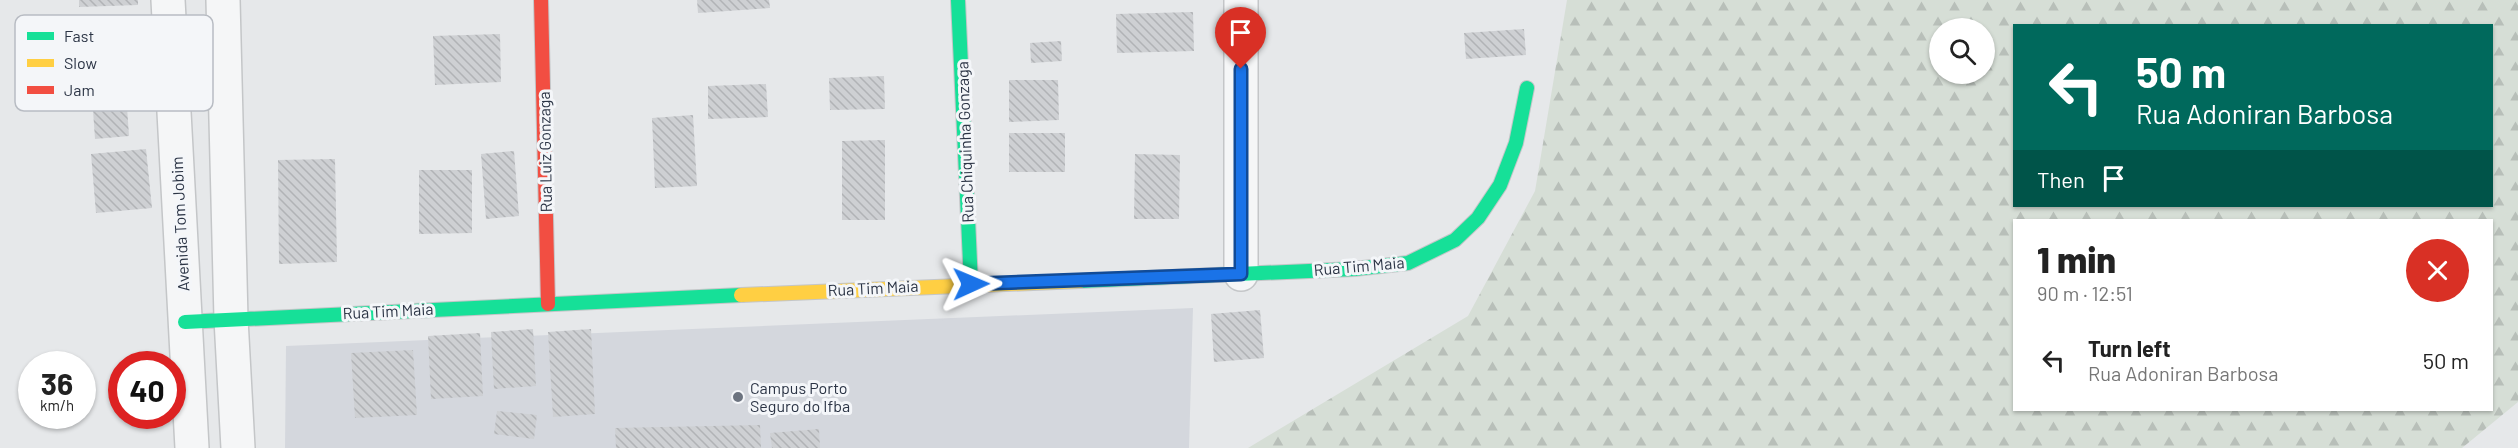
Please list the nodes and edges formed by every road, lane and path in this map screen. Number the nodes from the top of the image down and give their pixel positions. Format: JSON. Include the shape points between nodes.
{"nodes":[{"id":1,"x":168,"y":0,"type":"edge"},
{"id":2,"x":223,"y":0,"type":"edge"},
{"id":3,"x":541,"y":0,"type":"edge"},
{"id":4,"x":958,"y":0,"type":"edge"},
{"id":5,"x":1242,"y":0,"type":"edge"},
{"id":6,"x":169,"y":15,"type":"edge"},
{"id":7,"x":1527,"y":88,"type":"dead end"},
{"id":8,"x":174,"y":111,"type":"edge"},
{"id":9,"x":1241,"y":274,"type":"junction"},
{"id":10,"x":971,"y":284,"type":"junction"},
{"id":11,"x":548,"y":304,"type":"junction"},
{"id":12,"x":231,"y":319,"type":"junction"},
{"id":13,"x":185,"y":322,"type":"junction"},
{"id":14,"x":192,"y":448,"type":"edge"},
{"id":15,"x":238,"y":448,"type":"edge"}],
"edges":[{"from":1,"to":6,"type":"street","name":"Avenida Tom Jobim"},
{"from":2,"to":12,"type":"street"},
{"from":3,"to":11,"type":"street","name":"Rua Luiz Gonzaga"},
{"from":4,"to":10,"type":"street","name":"Rua Chiquinha Gonzaga"},
{"from":5,"to":9,"type":"street"},
{"from":7,"to":9,"type":"street","name":"Rua Tim Maia","via":[[1516,143],[1500,186],[1478,218],[1455,240],[1408,263]]},
{"from":8,"to":13,"type":"street","name":"Avenida Tom Jobim"},
{"from":9,"to":10,"type":"street","name":"Rua Tim Maia"},
{"from":10,"to":11,"type":"street","name":"Rua Tim Maia"},
{"from":11,"to":12,"type":"street","name":"Rua Tim Maia"},
{"from":12,"to":13,"type":"street","name":"Rua Tim Maia"},
{"from":12,"to":15,"type":"street"},
{"from":13,"to":14,"type":"street","name":"Avenida Tom Jobim"}]}
